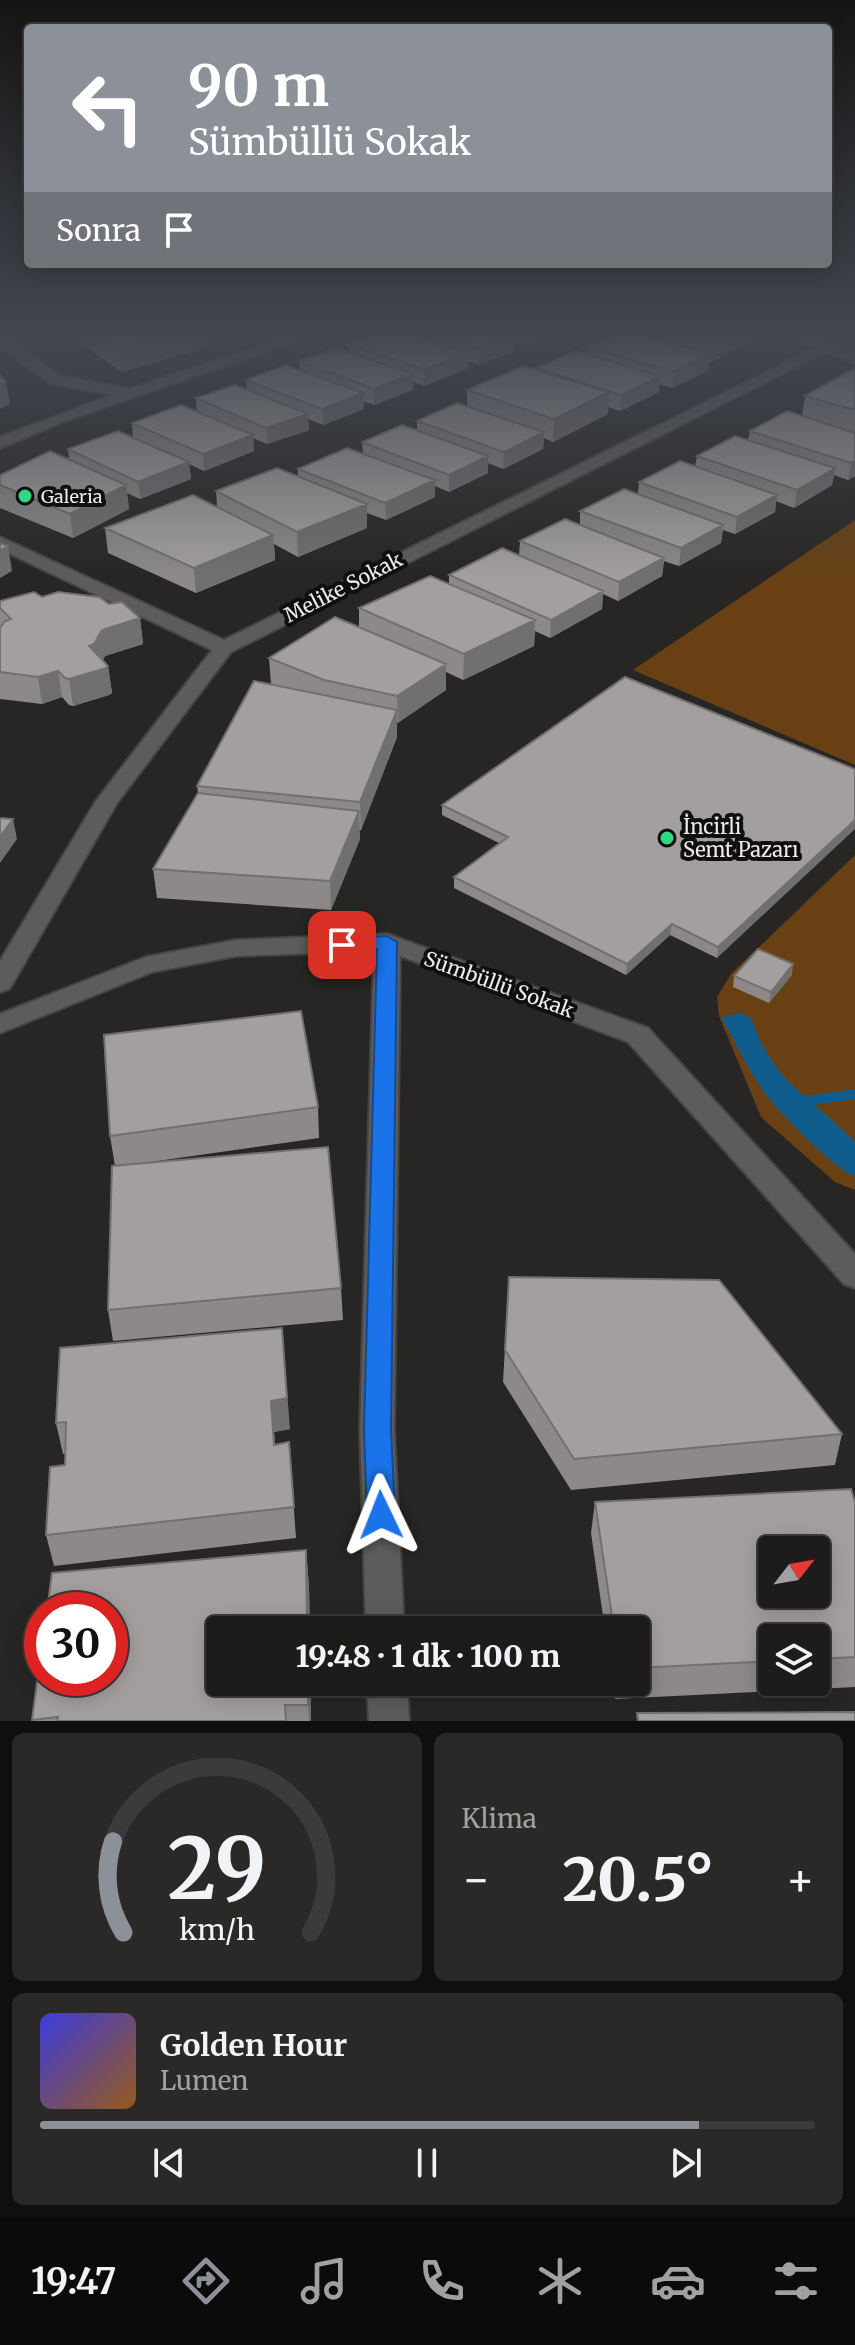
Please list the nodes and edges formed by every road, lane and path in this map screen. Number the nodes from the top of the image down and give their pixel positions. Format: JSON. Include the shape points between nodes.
{"nodes":[{"id":1,"x":33,"y":417,"type":"edge"},
{"id":2,"x":685,"y":417,"type":"edge"},
{"id":3,"x":0,"y":443,"type":"edge"},
{"id":4,"x":0,"y":542,"type":"edge"},
{"id":5,"x":224,"y":648,"type":"junction"},
{"id":6,"x":387,"y":942,"type":"junction"},
{"id":7,"x":0,"y":983,"type":"edge"},
{"id":8,"x":0,"y":1024,"type":"edge"},
{"id":9,"x":854,"y":1278,"type":"edge"},
{"id":10,"x":384,"y":1616,"type":"edge"},
{"id":11,"x":388,"y":1696,"type":"edge"},
{"id":12,"x":389,"y":1721,"type":"edge"}],
"edges":[{"from":1,"to":3,"type":"street"},
{"from":2,"to":5,"type":"street","name":"Melike Sokak"},
{"from":4,"to":5,"type":"street"},
{"from":5,"to":7,"type":"street","name":"Melike Sokak","via":[[107,801]]},
{"from":6,"to":8,"type":"street","name":"Sümbüllü Sokak","via":[[236,948],[146,965]]},
{"from":6,"to":9,"type":"street","name":"Sümbüllü Sokak","via":[[638,1035]]},
{"from":6,"to":10,"type":"street","via":[[377,1429]]},
{"from":11,"to":12,"type":"street"}]}
